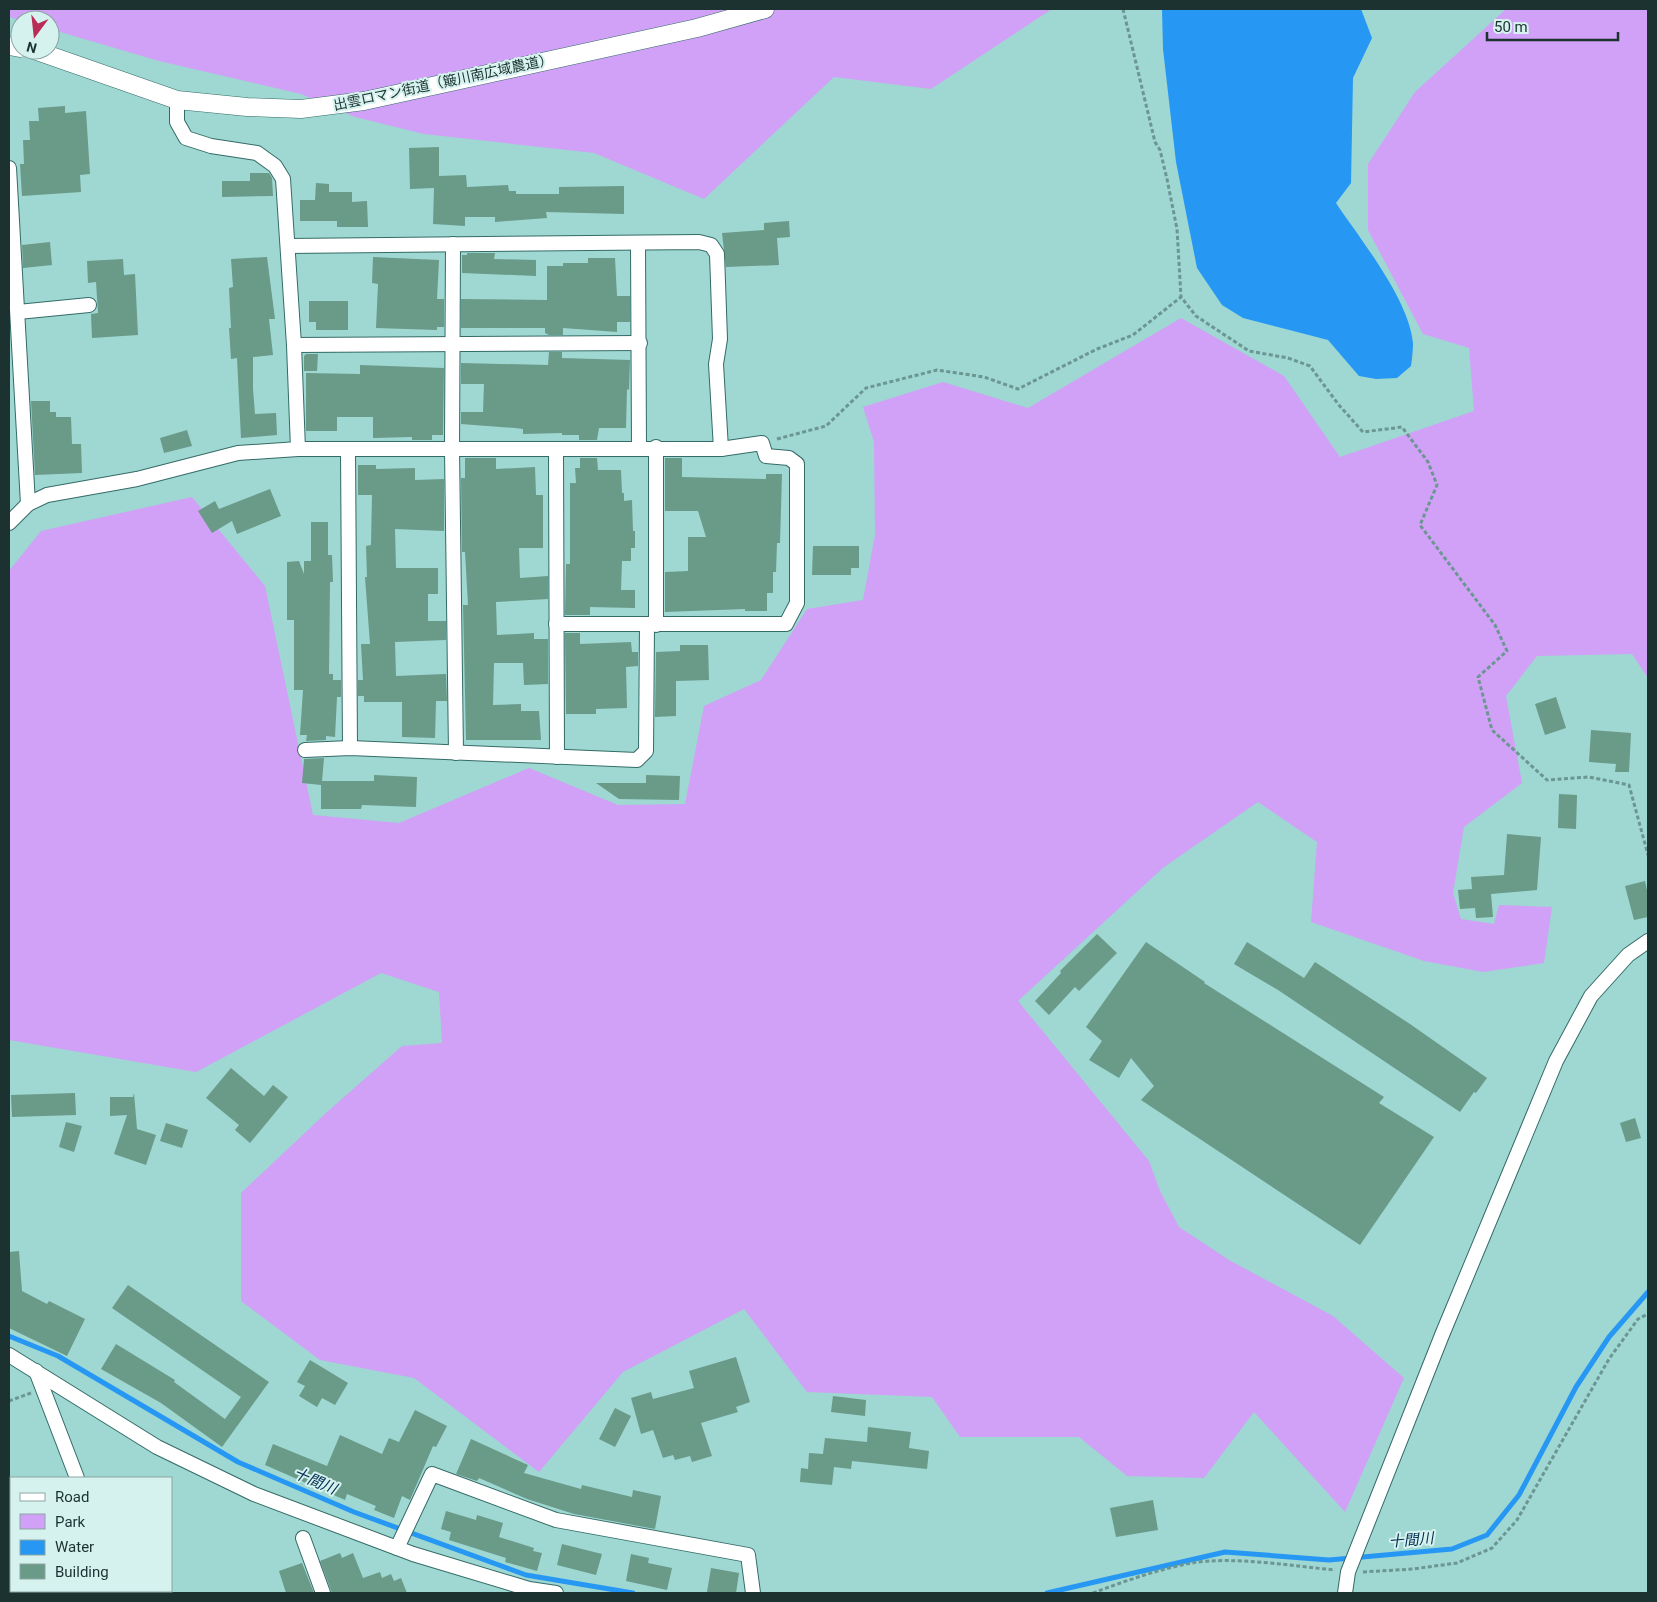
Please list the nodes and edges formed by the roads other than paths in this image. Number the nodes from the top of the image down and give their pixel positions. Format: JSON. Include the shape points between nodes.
{"nodes":[{"id":1,"x":766,"y":9,"type":"edge"},
{"id":2,"x":60,"y":59,"type":"edge"},
{"id":3,"x":177,"y":100,"type":"junction"},
{"id":4,"x":9,"y":168,"type":"edge"},
{"id":5,"x":453,"y":244,"type":"junction"},
{"id":6,"x":638,"y":244,"type":"junction"},
{"id":7,"x":288,"y":246,"type":"junction"},
{"id":8,"x":90,"y":305,"type":"dead end"},
{"id":9,"x":18,"y":312,"type":"junction"},
{"id":10,"x":640,"y":343,"type":"junction"},
{"id":11,"x":453,"y":344,"type":"junction"},
{"id":12,"x":294,"y":345,"type":"junction"},
{"id":13,"x":639,"y":447,"type":"junction"},
{"id":14,"x":656,"y":447,"type":"junction"},
{"id":15,"x":298,"y":449,"type":"junction"},
{"id":16,"x":452,"y":449,"type":"junction"},
{"id":17,"x":721,"y":449,"type":"junction"},
{"id":18,"x":348,"y":450,"type":"junction"},
{"id":19,"x":556,"y":450,"type":"junction"},
{"id":20,"x":28,"y":504,"type":"junction"},
{"id":21,"x":9,"y":524,"type":"edge"},
{"id":22,"x":556,"y":624,"type":"junction"},
{"id":23,"x":651,"y":625,"type":"junction"},
{"id":24,"x":350,"y":748,"type":"junction"},
{"id":25,"x":305,"y":750,"type":"dead end"},
{"id":26,"x":456,"y":753,"type":"junction"},
{"id":27,"x":557,"y":757,"type":"junction"},
{"id":28,"x":1648,"y":941,"type":"edge"},
{"id":29,"x":9,"y":1355,"type":"edge"},
{"id":30,"x":36,"y":1370,"type":"junction"},
{"id":31,"x":77,"y":1477,"type":"edge"},
{"id":32,"x":303,"y":1538,"type":"dead end"},
{"id":33,"x":397,"y":1548,"type":"junction"},
{"id":34,"x":323,"y":1593,"type":"edge"},
{"id":35,"x":556,"y":1593,"type":"edge"},
{"id":36,"x":752,"y":1593,"type":"edge"},
{"id":37,"x":1345,"y":1593,"type":"edge"}],
"edges":[{"from":1,"to":3,"type":"street","name":"出雲ロマン街道（簸川南広域農道）","via":[[697,28],[364,101],[302,109]]},
{"from":2,"to":3,"type":"street","name":"出雲ロマン街道（簸川南広域農道）"},
{"from":3,"to":7,"type":"street","via":[[177,122],[186,138],[211,146],[257,153],[275,166],[283,179]]},
{"from":4,"to":9,"type":"street"},
{"from":5,"to":6,"type":"street"},
{"from":5,"to":7,"type":"street"},
{"from":5,"to":11,"type":"street"},
{"from":6,"to":10,"type":"street"},
{"from":6,"to":17,"type":"street","via":[[699,242],[711,245],[717,254],[720,339],[716,364]]},
{"from":7,"to":12,"type":"street"},
{"from":8,"to":9,"type":"street"},
{"from":9,"to":20,"type":"street"},
{"from":10,"to":11,"type":"street"},
{"from":10,"to":13,"type":"street"},
{"from":11,"to":12,"type":"street"},
{"from":11,"to":16,"type":"street"},
{"from":12,"to":15,"type":"street"},
{"from":13,"to":14,"type":"street"},
{"from":13,"to":19,"type":"street"},
{"from":14,"to":17,"type":"street"},
{"from":14,"to":23,"type":"street"},
{"from":15,"to":18,"type":"street"},
{"from":15,"to":20,"type":"street","via":[[238,453],[137,479],[47,494]]},
{"from":16,"to":18,"type":"street"},
{"from":16,"to":19,"type":"street"},
{"from":16,"to":26,"type":"street"},
{"from":17,"to":23,"type":"street","via":[[762,443],[766,456],[789,458],[797,464],[797,603],[786,624]]},
{"from":18,"to":24,"type":"street"},
{"from":19,"to":22,"type":"street"},
{"from":20,"to":21,"type":"street"},
{"from":22,"to":23,"type":"street"},
{"from":22,"to":27,"type":"street"},
{"from":23,"to":27,"type":"street","via":[[646,751],[637,760]]},
{"from":24,"to":25,"type":"street"},
{"from":24,"to":26,"type":"street"},
{"from":26,"to":27,"type":"street"},
{"from":28,"to":37,"type":"street","via":[[1628,955],[1591,996],[1556,1061],[1348,1572]]},
{"from":29,"to":30,"type":"street"},
{"from":30,"to":31,"type":"street"},
{"from":30,"to":33,"type":"street","via":[[175,1456],[254,1494]]},
{"from":32,"to":34,"type":"street"},
{"from":33,"to":35,"type":"street","via":[[529,1589]]},
{"from":33,"to":36,"type":"street","via":[[432,1474],[556,1520],[748,1555]]}]}
